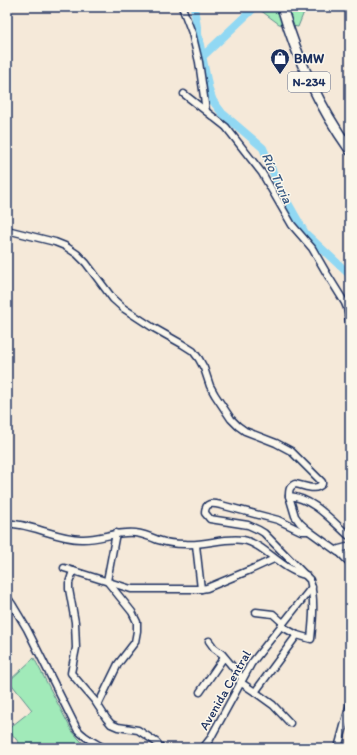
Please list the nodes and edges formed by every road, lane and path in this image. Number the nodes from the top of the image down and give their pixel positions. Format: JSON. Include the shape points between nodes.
{"nodes":[{"id":1,"x":182,"y":7,"type":"edge"},
{"id":2,"x":282,"y":7,"type":"edge"},
{"id":3,"x":184,"y":94,"type":"dead end"},
{"id":4,"x":206,"y":111,"type":"junction"},
{"id":5,"x":350,"y":150,"type":"edge"},
{"id":6,"x":7,"y":230,"type":"edge"},
{"id":7,"x":350,"y":327,"type":"edge"},
{"id":8,"x":289,"y":496,"type":"junction"},
{"id":9,"x":7,"y":523,"type":"edge"},
{"id":10,"x":309,"y":531,"type":"junction"},
{"id":11,"x":116,"y":534,"type":"junction"},
{"id":12,"x":349,"y":536,"type":"dead end"},
{"id":13,"x":196,"y":545,"type":"junction"},
{"id":14,"x":350,"y":545,"type":"edge"},
{"id":15,"x":338,"y":550,"type":"junction"},
{"id":16,"x":350,"y":553,"type":"edge"},
{"id":17,"x":274,"y":559,"type":"junction"},
{"id":18,"x":350,"y":563,"type":"edge"},
{"id":19,"x":64,"y":568,"type":"dead end"},
{"id":20,"x":73,"y":571,"type":"junction"},
{"id":21,"x":306,"y":575,"type":"junction"},
{"id":22,"x":107,"y":581,"type":"junction"},
{"id":23,"x":312,"y":587,"type":"junction"},
{"id":24,"x":201,"y":589,"type":"junction"},
{"id":25,"x":7,"y":598,"type":"edge"},
{"id":26,"x":256,"y":612,"type":"dead end"},
{"id":27,"x":282,"y":624,"type":"junction"},
{"id":28,"x":297,"y":634,"type":"junction"},
{"id":29,"x":208,"y":640,"type":"dead end"},
{"id":30,"x":224,"y":657,"type":"junction"},
{"id":31,"x":241,"y":680,"type":"junction"},
{"id":32,"x":200,"y":692,"type":"dead end"},
{"id":33,"x":255,"y":692,"type":"junction"},
{"id":34,"x":350,"y":704,"type":"edge"},
{"id":35,"x":98,"y":705,"type":"junction"},
{"id":36,"x":290,"y":723,"type":"dead end"},
{"id":37,"x":104,"y":748,"type":"edge"},
{"id":38,"x":161,"y":748,"type":"edge"},
{"id":39,"x":203,"y":748,"type":"edge"},
{"id":40,"x":338,"y":748,"type":"edge"}],
"edges":[{"from":1,"to":4,"type":"street","via":[[199,62]]},
{"from":2,"to":5,"type":"highway","number":"N-234","via":[[299,59],[311,85]]},
{"from":3,"to":4,"type":"street"},
{"from":4,"to":7,"type":"street","via":[[226,127],[262,173],[292,224],[312,248],[345,304]]},
{"from":6,"to":8,"type":"street","via":[[55,242],[77,254],[123,308],[193,351],[200,358],[210,386],[231,419],[245,431],[291,450],[322,482],[321,487],[317,488],[295,484],[290,489]]},
{"from":8,"to":10,"type":"street","via":[[296,519]]},
{"from":8,"to":12,"type":"street","via":[[311,503]]},
{"from":9,"to":11,"type":"street","via":[[68,538],[88,539]]},
{"from":10,"to":15,"type":"street"},
{"from":10,"to":21,"type":"street","via":[[301,531],[278,520],[221,505],[209,504],[205,508],[205,513],[210,519],[248,525],[259,530]]},
{"from":11,"to":13,"type":"street","via":[[139,533],[166,542]]},
{"from":11,"to":22,"type":"street"},
{"from":13,"to":17,"type":"street","via":[[241,540],[259,547]]},
{"from":13,"to":24,"type":"street"},
{"from":14,"to":15,"type":"street"},
{"from":15,"to":16,"type":"street","via":[[346,555]]},
{"from":15,"to":18,"type":"street"},
{"from":17,"to":21,"type":"street","via":[[298,574]]},
{"from":17,"to":24,"type":"street"},
{"from":19,"to":20,"type":"street"},
{"from":20,"to":22,"type":"street"},
{"from":20,"to":35,"type":"street","via":[[69,589],[76,622],[76,648],[71,673]]},
{"from":21,"to":23,"type":"street"},
{"from":22,"to":24,"type":"street","via":[[131,589]]},
{"from":22,"to":35,"type":"street","via":[[132,612],[137,622],[137,631],[135,642],[118,664]]},
{"from":23,"to":27,"type":"street","name":"Avenida Central"},
{"from":23,"to":28,"type":"street","via":[[310,639]]},
{"from":25,"to":37,"type":"street","via":[[27,629],[77,729],[89,740]]},
{"from":26,"to":27,"type":"street","via":[[273,614]]},
{"from":27,"to":28,"type":"street"},
{"from":27,"to":31,"type":"street","name":"Avenida Central"},
{"from":28,"to":33,"type":"street"},
{"from":29,"to":30,"type":"street"},
{"from":30,"to":31,"type":"street"},
{"from":30,"to":32,"type":"street"},
{"from":31,"to":33,"type":"street"},
{"from":31,"to":39,"type":"street","name":"Avenida Central"},
{"from":33,"to":36,"type":"street"},
{"from":34,"to":40,"type":"street"},
{"from":35,"to":38,"type":"street","via":[[112,724],[118,728],[138,730]]}]}
